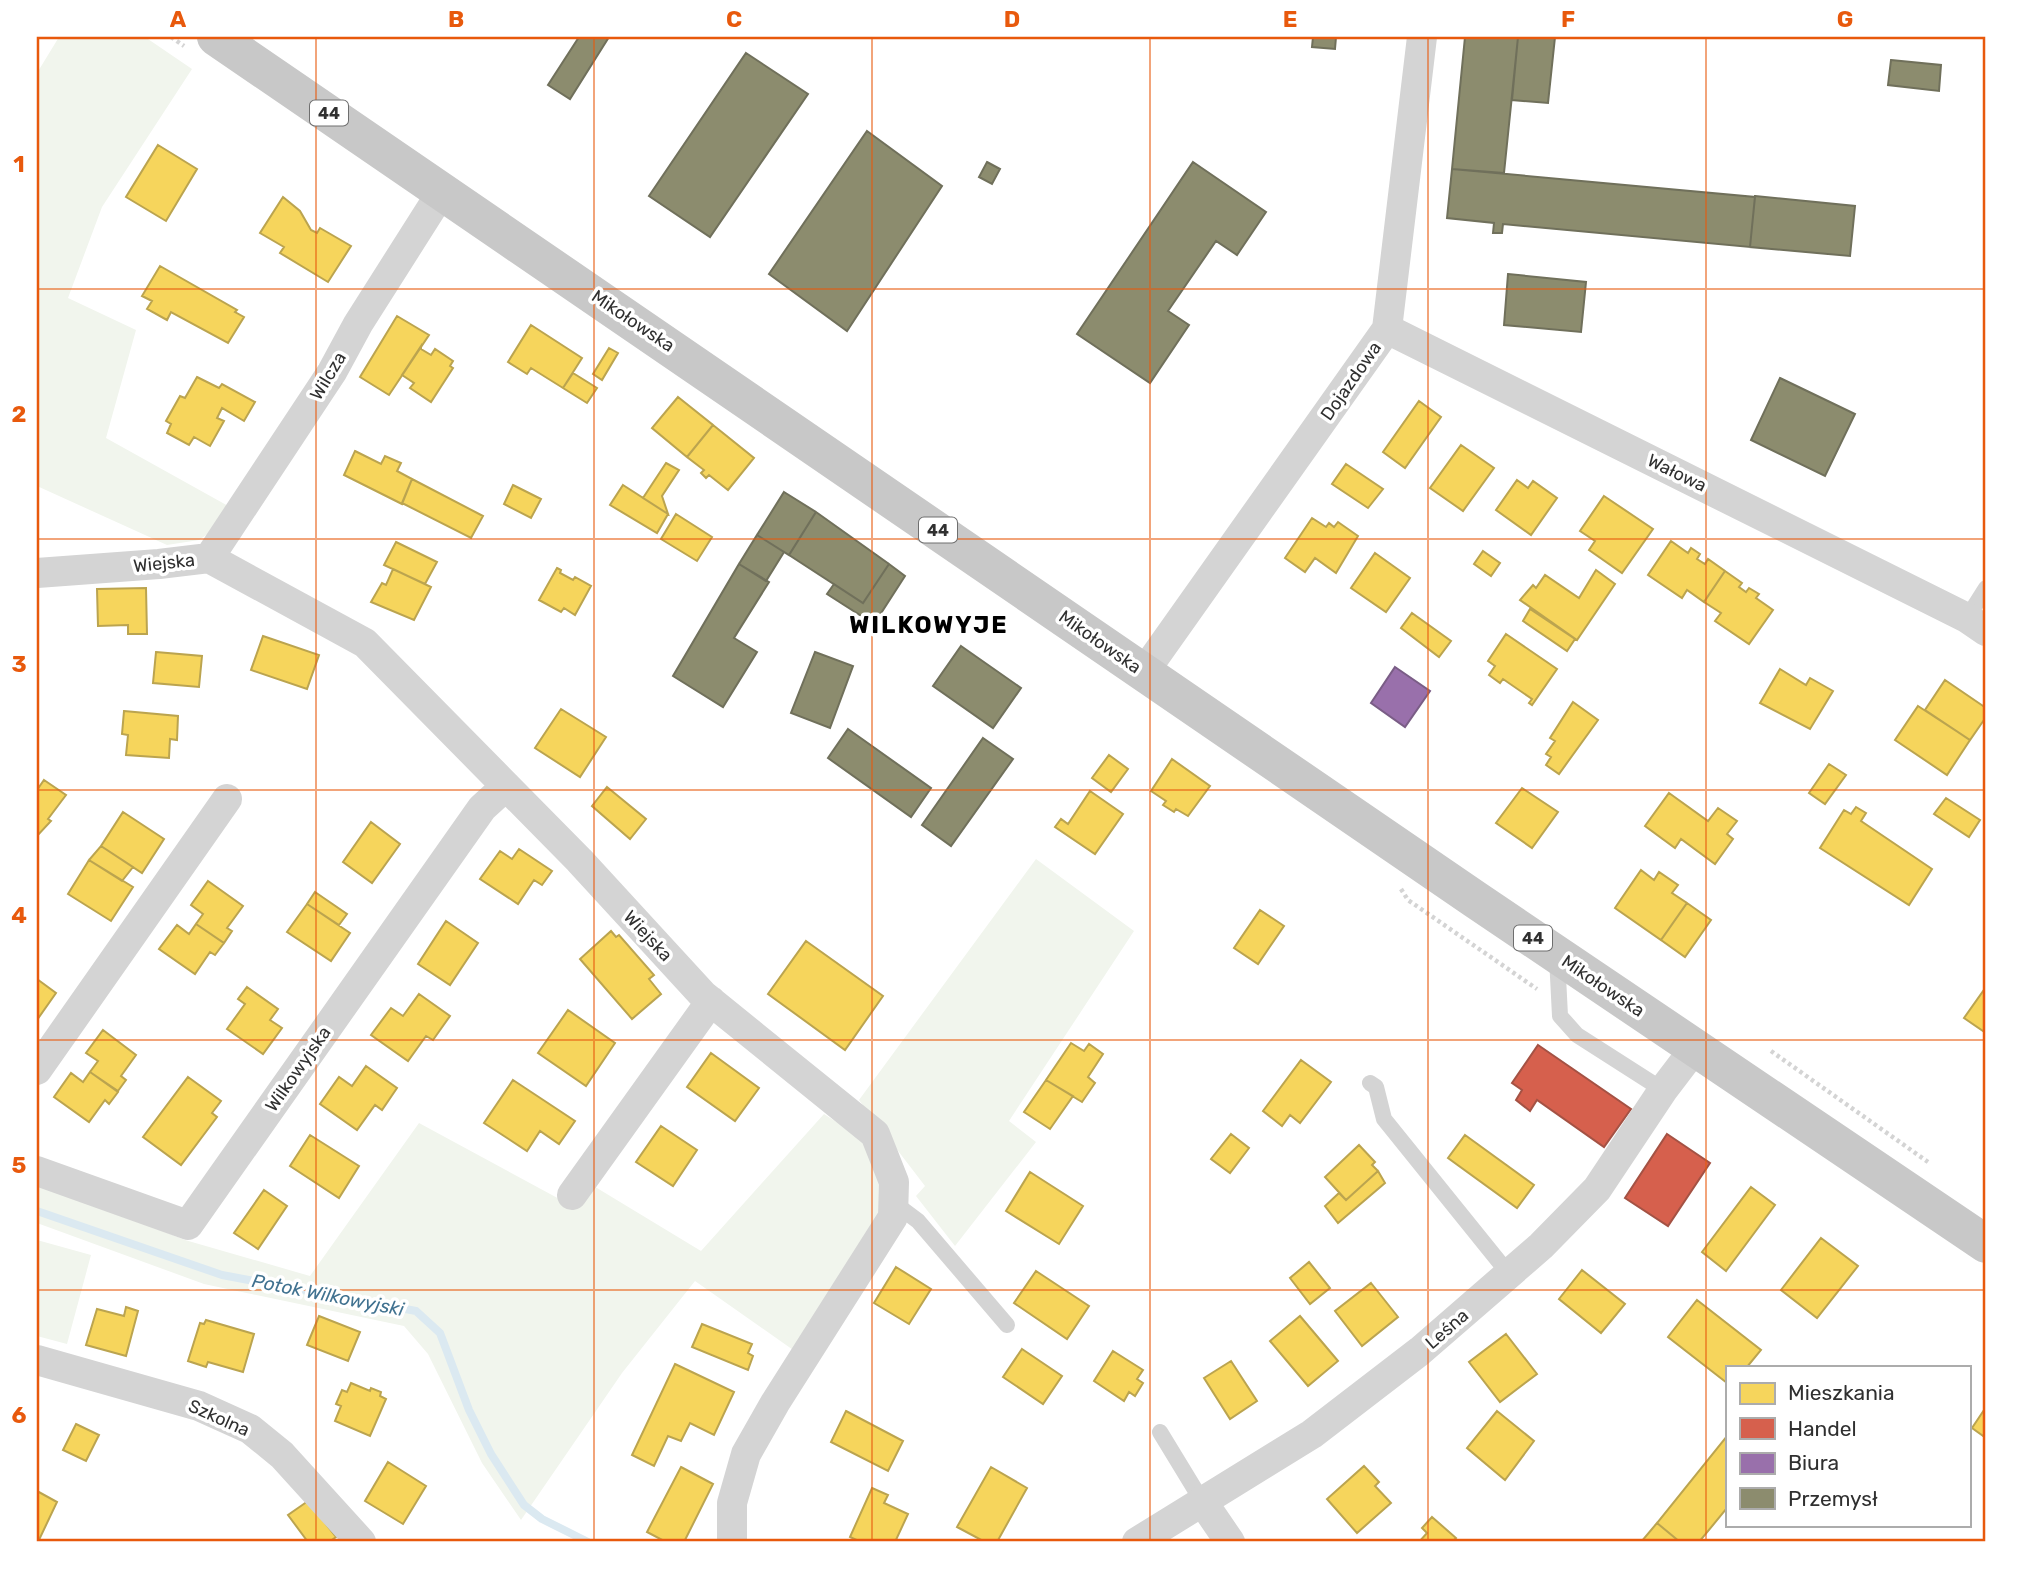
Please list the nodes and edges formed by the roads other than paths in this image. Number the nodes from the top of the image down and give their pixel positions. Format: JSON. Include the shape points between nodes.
{"nodes":[{"id":1,"x":216,"y":37,"type":"edge"},
{"id":2,"x":1422,"y":37,"type":"edge"},
{"id":3,"x":443,"y":190,"type":"junction"},
{"id":4,"x":1387,"y":329,"type":"junction"},
{"id":5,"x":209,"y":558,"type":"junction"},
{"id":6,"x":37,"y":573,"type":"edge"},
{"id":7,"x":1986,"y":588,"type":"edge"},
{"id":8,"x":1976,"y":624,"type":"edge"},
{"id":9,"x":1144,"y":672,"type":"junction"},
{"id":10,"x":506,"y":786,"type":"junction"},
{"id":11,"x":227,"y":799,"type":"dead end"},
{"id":12,"x":1557,"y":954,"type":"junction"},
{"id":13,"x":711,"y":1001,"type":"junction"},
{"id":14,"x":1695,"y":1048,"type":"junction"},
{"id":15,"x":37,"y":1070,"type":"edge"},
{"id":16,"x":1370,"y":1083,"type":"dead end"},
{"id":17,"x":1663,"y":1090,"type":"junction"},
{"id":18,"x":37,"y":1171,"type":"edge"},
{"id":19,"x":572,"y":1195,"type":"dead end"},
{"id":20,"x":894,"y":1203,"type":"junction"},
{"id":21,"x":1986,"y":1244,"type":"edge"},
{"id":22,"x":1509,"y":1274,"type":"junction"},
{"id":23,"x":1007,"y":1325,"type":"dead end"},
{"id":24,"x":37,"y":1360,"type":"edge"},
{"id":25,"x":1160,"y":1432,"type":"dead end"},
{"id":26,"x":1202,"y":1501,"type":"junction"},
{"id":27,"x":361,"y":1542,"type":"edge"},
{"id":28,"x":732,"y":1542,"type":"edge"},
{"id":29,"x":1137,"y":1542,"type":"edge"},
{"id":30,"x":1230,"y":1542,"type":"edge"}],
"edges":[{"from":1,"to":3,"type":"main road","name":"Mikołowska","number":"44"},
{"from":2,"to":4,"type":"street","name":"Dojazdowa"},
{"from":3,"to":5,"type":"street","name":"Wilcza","via":[[332,372]]},
{"from":3,"to":9,"type":"main road","name":"Mikołowska","number":"44"},
{"from":4,"to":8,"type":"street","name":"Wałowa"},
{"from":4,"to":9,"type":"street","name":"Dojazdowa"},
{"from":5,"to":6,"type":"street","name":"Wiejska"},
{"from":5,"to":10,"type":"street","name":"Wiejska","via":[[365,643]]},
{"from":7,"to":8,"type":"lane","name":"Wałowa"},
{"from":9,"to":12,"type":"main road","name":"Mikołowska","number":"44"},
{"from":10,"to":13,"type":"street","name":"Wiejska"},
{"from":10,"to":18,"type":"street","name":"Wilkowyjska","via":[[482,808],[188,1225]]},
{"from":11,"to":15,"type":"street"},
{"from":12,"to":14,"type":"main road","name":"Mikołowska","number":"44"},
{"from":12,"to":17,"type":"lane","via":[[1560,1016],[1577,1035]]},
{"from":13,"to":19,"type":"street"},
{"from":13,"to":20,"type":"street","name":"Wiejska","via":[[875,1134],[894,1182]]},
{"from":14,"to":17,"type":"street","name":"Leśna"},
{"from":14,"to":21,"type":"main road","name":"Mikołowska","number":"44"},
{"from":16,"to":22,"type":"lane","via":[[1376,1087],[1384,1119]]},
{"from":17,"to":22,"type":"street","name":"Leśna","via":[[1597,1189]]},
{"from":20,"to":23,"type":"lane","via":[[918,1222]]},
{"from":20,"to":28,"type":"street","name":"Wiejska","via":[[893,1217],[746,1454],[732,1503]]},
{"from":22,"to":26,"type":"street","name":"Leśna","via":[[1420,1352],[1312,1434]]},
{"from":24,"to":27,"type":"street","name":"Szkolna","via":[[199,1406],[250,1429],[282,1455]]},
{"from":25,"to":26,"type":"lane"},
{"from":26,"to":29,"type":"street","name":"Leśna"},
{"from":26,"to":30,"type":"street"}]}
